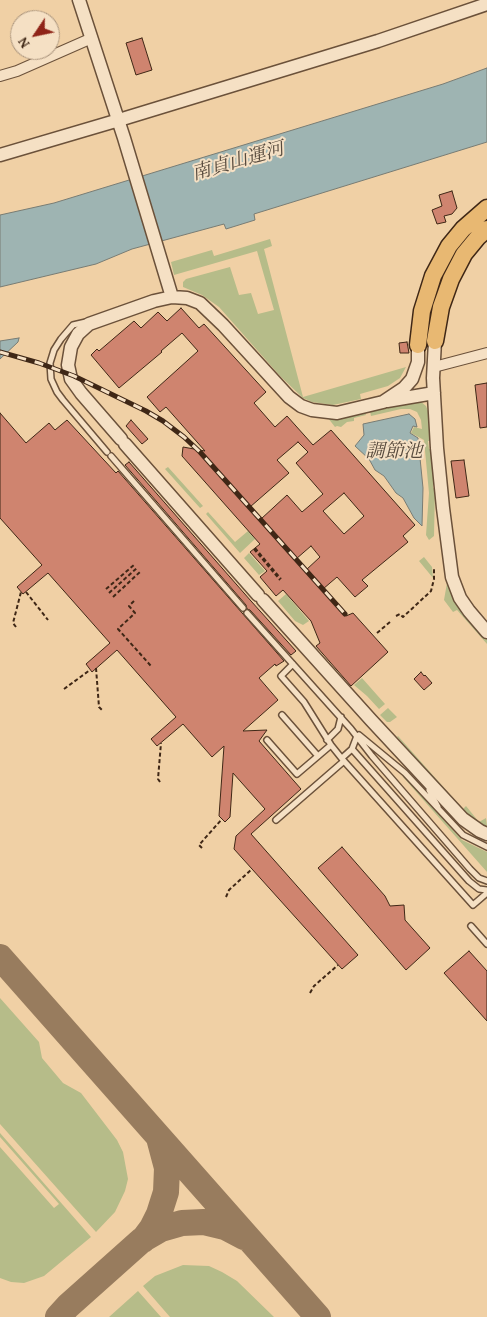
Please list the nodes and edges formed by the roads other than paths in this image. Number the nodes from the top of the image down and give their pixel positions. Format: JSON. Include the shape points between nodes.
{"nodes":[{"id":1,"x":79,"y":0,"type":"edge"},
{"id":2,"x":487,"y":4,"type":"edge"},
{"id":3,"x":92,"y":38,"type":"junction"},
{"id":4,"x":0,"y":76,"type":"edge"},
{"id":5,"x":119,"y":120,"type":"junction"},
{"id":6,"x":0,"y":155,"type":"edge"},
{"id":7,"x":487,"y":208,"type":"edge"},
{"id":8,"x":479,"y":229,"type":"edge"},
{"id":9,"x":430,"y":283,"type":"junction"},
{"id":10,"x":447,"y":290,"type":"junction"},
{"id":11,"x":172,"y":297,"type":"junction"},
{"id":12,"x":97,"y":320,"type":"junction"},
{"id":13,"x":435,"y":341,"type":"joint"},
{"id":14,"x":418,"y":345,"type":"joint"},
{"id":15,"x":487,"y":353,"type":"edge"},
{"id":16,"x":434,"y":367,"type":"junction"},
{"id":17,"x":434,"y":393,"type":"junction"},
{"id":18,"x":382,"y":402,"type":"junction"},
{"id":19,"x":243,"y":608,"type":"dead end"},
{"id":20,"x":469,"y":612,"type":"junction"},
{"id":21,"x":248,"y":614,"type":"dead end"},
{"id":22,"x":487,"y":626,"type":"edge"},
{"id":23,"x":487,"y":632,"type":"edge"},
{"id":24,"x":293,"y":664,"type":"junction"},
{"id":25,"x":282,"y":716,"type":"dead end"},
{"id":26,"x":341,"y":717,"type":"junction"},
{"id":27,"x":351,"y":729,"type":"junction"},
{"id":28,"x":357,"y":736,"type":"junction"},
{"id":29,"x":267,"y":740,"type":"dead end"},
{"id":30,"x":327,"y":740,"type":"junction"},
{"id":31,"x":331,"y":745,"type":"junction"},
{"id":32,"x":352,"y":749,"type":"junction"},
{"id":33,"x":318,"y":756,"type":"junction"},
{"id":34,"x":343,"y":760,"type":"junction"},
{"id":35,"x":421,"y":775,"type":"junction"},
{"id":36,"x":443,"y":816,"type":"junction"},
{"id":37,"x":276,"y":820,"type":"dead end"},
{"id":38,"x":487,"y":834,"type":"edge"},
{"id":39,"x":487,"y":847,"type":"edge"},
{"id":40,"x":487,"y":880,"type":"edge"},
{"id":41,"x":487,"y":891,"type":"edge"},
{"id":42,"x":471,"y":926,"type":"dead end"},
{"id":43,"x":487,"y":944,"type":"edge"}],
"edges":[{"from":1,"to":3,"type":"street"},
{"from":2,"to":5,"type":"street","via":[[378,41]]},
{"from":3,"to":4,"type":"street"},
{"from":3,"to":5,"type":"street"},
{"from":5,"to":6,"type":"street"},
{"from":5,"to":11,"type":"street"},
{"from":7,"to":8,"type":"main road"},
{"from":8,"to":9,"type":"main road","via":[[449,246]]},
{"from":8,"to":10,"type":"main road"},
{"from":9,"to":10,"type":"street"},
{"from":9,"to":14,"type":"main road"},
{"from":10,"to":13,"type":"main road"},
{"from":11,"to":12,"type":"street"},
{"from":11,"to":18,"type":"street","via":[[200,303],[301,406],[337,413]]},
{"from":12,"to":19,"type":"lane","via":[[73,326],[54,350],[50,363],[56,392]]},
{"from":12,"to":35,"type":"street","via":[[74,340],[69,356],[71,380]]},
{"from":13,"to":16,"type":"street"},
{"from":14,"to":18,"type":"street","via":[[418,362],[412,379]]},
{"from":15,"to":16,"type":"street"},
{"from":16,"to":17,"type":"street"},
{"from":17,"to":18,"type":"street"},
{"from":17,"to":20,"type":"street","via":[[452,578]]},
{"from":20,"to":22,"type":"lane"},
{"from":20,"to":23,"type":"street"},
{"from":21,"to":24,"type":"lane"},
{"from":24,"to":26,"type":"lane"},
{"from":24,"to":30,"type":"lane","via":[[281,676],[304,702]]},
{"from":25,"to":33,"type":"lane"},
{"from":26,"to":27,"type":"lane"},
{"from":26,"to":30,"type":"lane","via":[[338,729]]},
{"from":27,"to":28,"type":"lane"},
{"from":27,"to":36,"type":"lane","via":[[405,773]]},
{"from":28,"to":32,"type":"lane"},
{"from":28,"to":40,"type":"lane","via":[[470,869],[479,878]]},
{"from":29,"to":33,"type":"lane","via":[[297,774]]},
{"from":30,"to":31,"type":"lane"},
{"from":31,"to":33,"type":"lane"},
{"from":31,"to":34,"type":"lane"},
{"from":32,"to":34,"type":"lane"},
{"from":32,"to":41,"type":"lane","via":[[469,881]]},
{"from":34,"to":37,"type":"lane"},
{"from":34,"to":41,"type":"lane","via":[[473,906]]},
{"from":35,"to":36,"type":"lane"},
{"from":35,"to":38,"type":"street","via":[[463,819]]},
{"from":36,"to":39,"type":"lane","via":[[463,835]]},
{"from":42,"to":43,"type":"lane"}]}
